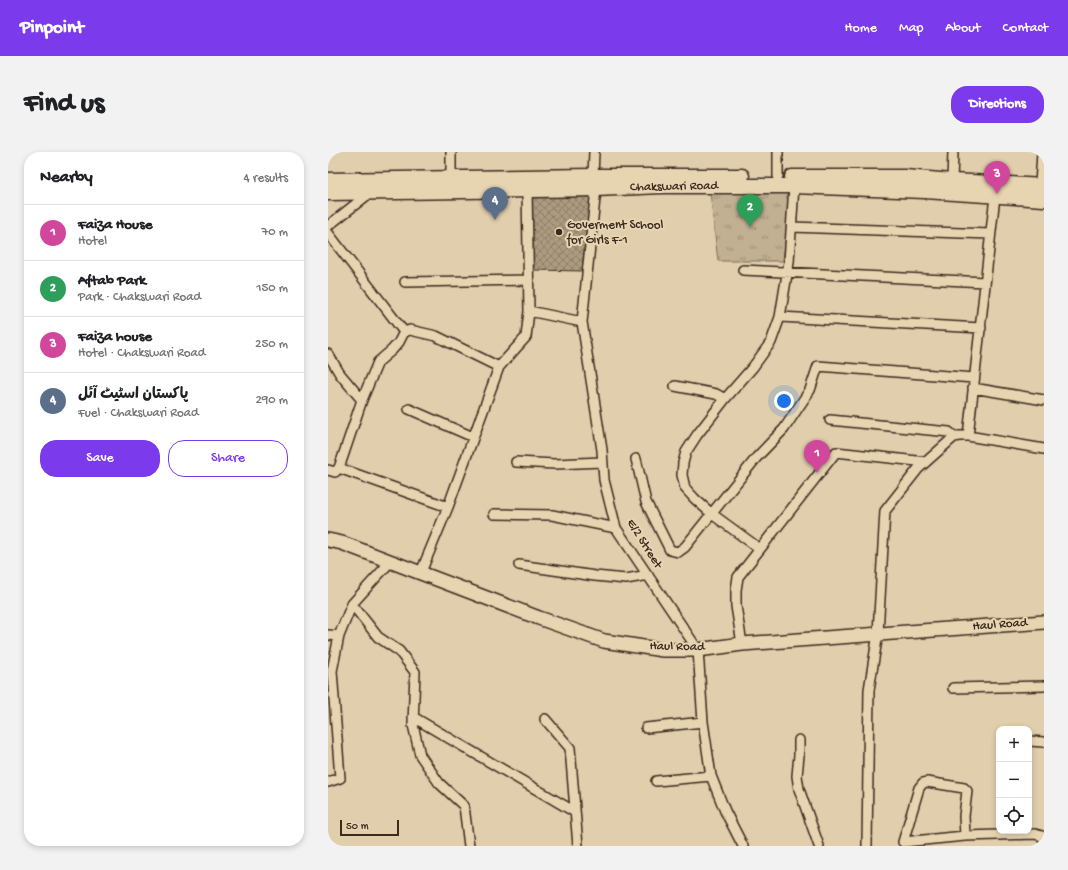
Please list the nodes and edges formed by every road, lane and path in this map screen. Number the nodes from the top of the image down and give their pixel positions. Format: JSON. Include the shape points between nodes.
{"nodes":[{"id":1,"x":451,"y":152,"type":"edge"},
{"id":2,"x":594,"y":152,"type":"edge"},
{"id":3,"x":778,"y":152,"type":"edge"},
{"id":4,"x":952,"y":152,"type":"edge"},
{"id":5,"x":1042,"y":152,"type":"edge"},
{"id":6,"x":778,"y":176,"type":"junction"},
{"id":7,"x":451,"y":178,"type":"junction"},
{"id":8,"x":328,"y":180,"type":"edge"},
{"id":9,"x":952,"y":181,"type":"junction"},
{"id":10,"x":595,"y":183,"type":"junction"},
{"id":11,"x":1042,"y":185,"type":"edge"},
{"id":12,"x":794,"y":186,"type":"junction"},
{"id":13,"x":526,"y":190,"type":"junction"},
{"id":14,"x":372,"y":192,"type":"junction"},
{"id":15,"x":328,"y":193,"type":"edge"},
{"id":16,"x":995,"y":196,"type":"junction"},
{"id":17,"x":1044,"y":199,"type":"edge"},
{"id":18,"x":328,"y":226,"type":"edge"},
{"id":19,"x":792,"y":227,"type":"junction"},
{"id":20,"x":328,"y":233,"type":"edge"},
{"id":21,"x":990,"y":234,"type":"junction"},
{"id":22,"x":743,"y":270,"type":"dead end"},
{"id":23,"x":788,"y":272,"type":"junction"},
{"id":24,"x":528,"y":280,"type":"junction"},
{"id":25,"x":405,"y":282,"type":"dead end"},
{"id":26,"x":985,"y":282,"type":"junction"},
{"id":27,"x":528,"y":311,"type":"junction"},
{"id":28,"x":780,"y":317,"type":"junction"},
{"id":29,"x":582,"y":322,"type":"junction"},
{"id":30,"x":981,"y":328,"type":"junction"},
{"id":31,"x":404,"y":332,"type":"junction"},
{"id":32,"x":328,"y":354,"type":"edge"},
{"id":33,"x":499,"y":367,"type":"junction"},
{"id":34,"x":974,"y":383,"type":"junction"},
{"id":35,"x":675,"y":386,"type":"dead end"},
{"id":36,"x":725,"y":399,"type":"junction"},
{"id":37,"x":362,"y":400,"type":"junction"},
{"id":38,"x":1044,"y":400,"type":"edge"},
{"id":39,"x":409,"y":409,"type":"dead end"},
{"id":40,"x":830,"y":420,"type":"dead end"},
{"id":41,"x":968,"y":436,"type":"junction"},
{"id":42,"x":473,"y":437,"type":"junction"},
{"id":43,"x":954,"y":438,"type":"junction"},
{"id":44,"x":1044,"y":449,"type":"edge"},
{"id":45,"x":636,"y":459,"type":"dead end"},
{"id":46,"x":516,"y":462,"type":"dead end"},
{"id":47,"x":602,"y":462,"type":"junction"},
{"id":48,"x":926,"y":462,"type":"junction"},
{"id":49,"x":339,"y":468,"type":"junction"},
{"id":50,"x":328,"y":470,"type":"edge"},
{"id":51,"x":448,"y":507,"type":"junction"},
{"id":52,"x":494,"y":514,"type":"dead end"},
{"id":53,"x":712,"y":514,"type":"junction"},
{"id":54,"x":616,"y":528,"type":"junction"},
{"id":55,"x":328,"y":540,"type":"edge"},
{"id":56,"x":760,"y":549,"type":"junction"},
{"id":57,"x":391,"y":561,"type":"junction"},
{"id":58,"x":519,"y":565,"type":"dead end"},
{"id":59,"x":420,"y":572,"type":"junction"},
{"id":60,"x":648,"y":575,"type":"junction"},
{"id":61,"x":352,"y":604,"type":"junction"},
{"id":62,"x":1044,"y":622,"type":"edge"},
{"id":63,"x":878,"y":634,"type":"junction"},
{"id":64,"x":328,"y":636,"type":"edge"},
{"id":65,"x":339,"y":636,"type":"junction"},
{"id":66,"x":742,"y":644,"type":"junction"},
{"id":67,"x":698,"y":650,"type":"junction"},
{"id":68,"x":1044,"y":686,"type":"edge"},
{"id":69,"x":953,"y":688,"type":"dead end"},
{"id":70,"x":413,"y":717,"type":"junction"},
{"id":71,"x":544,"y":719,"type":"dead end"},
{"id":72,"x":703,"y":722,"type":"junction"},
{"id":73,"x":646,"y":728,"type":"dead end"},
{"id":74,"x":799,"y":740,"type":"dead end"},
{"id":75,"x":1032,"y":741,"type":"edge"},
{"id":76,"x":1044,"y":742,"type":"edge"},
{"id":77,"x":711,"y":776,"type":"junction"},
{"id":78,"x":656,"y":781,"type":"dead end"},
{"id":79,"x":328,"y":782,"type":"edge"},
{"id":80,"x":575,"y":812,"type":"junction"},
{"id":81,"x":965,"y":836,"type":"junction"},
{"id":82,"x":1044,"y":840,"type":"edge"},
{"id":83,"x":469,"y":846,"type":"edge"},
{"id":84,"x":578,"y":846,"type":"edge"},
{"id":85,"x":743,"y":846,"type":"edge"},
{"id":86,"x":819,"y":846,"type":"edge"},
{"id":87,"x":867,"y":846,"type":"edge"}],
"edges":[{"from":1,"to":7,"type":"street"},
{"from":2,"to":10,"type":"street","name":"E/2 Street"},
{"from":3,"to":6,"type":"street"},
{"from":4,"to":9,"type":"street"},
{"from":5,"to":11,"type":"street"},
{"from":6,"to":9,"type":"main road","name":"Chakswari Road","via":[[905,177]]},
{"from":6,"to":10,"type":"main road","name":"Chakswari Road"},
{"from":7,"to":8,"type":"main road","name":"Chakswari Road"},
{"from":7,"to":10,"type":"main road","name":"Chakswari Road"},
{"from":9,"to":11,"type":"main road","name":"Chakswari Road"},
{"from":10,"to":12,"type":"main road","name":"Chakswari Road","via":[[661,186]]},
{"from":10,"to":13,"type":"main road","name":"Chakswari Road"},
{"from":10,"to":29,"type":"street","name":"E/2 Street"},
{"from":12,"to":16,"type":"main road","name":"Chakswari Road"},
{"from":12,"to":19,"type":"street"},
{"from":13,"to":14,"type":"main road","name":"Chakswari Road"},
{"from":13,"to":24,"type":"street"},
{"from":14,"to":15,"type":"main road","name":"Chakswari Road"},
{"from":14,"to":18,"type":"street"},
{"from":16,"to":17,"type":"main road","name":"Chakswari Road"},
{"from":16,"to":21,"type":"street"},
{"from":19,"to":21,"type":"street"},
{"from":19,"to":23,"type":"street"},
{"from":20,"to":31,"type":"street"},
{"from":21,"to":26,"type":"street"},
{"from":22,"to":23,"type":"street"},
{"from":23,"to":26,"type":"street"},
{"from":23,"to":28,"type":"street"},
{"from":24,"to":25,"type":"street"},
{"from":24,"to":27,"type":"street"},
{"from":26,"to":30,"type":"street"},
{"from":27,"to":29,"type":"street"},
{"from":27,"to":33,"type":"street","via":[[526,337]]},
{"from":28,"to":30,"type":"street"},
{"from":28,"to":36,"type":"street","via":[[771,342]]},
{"from":29,"to":47,"type":"street","name":"E/2 Street"},
{"from":30,"to":34,"type":"street"},
{"from":31,"to":33,"type":"street","via":[[410,330],[436,336]]},
{"from":31,"to":37,"type":"street","via":[[399,342],[378,362]]},
{"from":32,"to":37,"type":"street","via":[[340,374]]},
{"from":33,"to":42,"type":"street"},
{"from":34,"to":38,"type":"street"},
{"from":34,"to":41,"type":"street"},
{"from":34,"to":53,"type":"street","via":[[818,366],[810,390],[784,429],[757,457]]},
{"from":35,"to":36,"type":"street","via":[[716,394]]},
{"from":36,"to":53,"type":"street","via":[[697,435],[682,463],[685,488]]},
{"from":37,"to":49,"type":"street"},
{"from":39,"to":42,"type":"street"},
{"from":40,"to":43,"type":"street","via":[[949,432]]},
{"from":41,"to":43,"type":"street"},
{"from":41,"to":44,"type":"street"},
{"from":42,"to":51,"type":"street"},
{"from":43,"to":48,"type":"street"},
{"from":45,"to":53,"type":"street","via":[[646,502],[670,550],[678,552],[685,547]]},
{"from":46,"to":47,"type":"street"},
{"from":47,"to":54,"type":"street","name":"E/2 Street"},
{"from":48,"to":56,"type":"street","via":[[836,452]]},
{"from":48,"to":63,"type":"street","via":[[885,511]]},
{"from":49,"to":50,"type":"street","via":[[335,472]]},
{"from":49,"to":51,"type":"street"},
{"from":51,"to":59,"type":"street"},
{"from":52,"to":54,"type":"street","via":[[552,515]]},
{"from":53,"to":56,"type":"street"},
{"from":54,"to":60,"type":"street","name":"E/2 Street"},
{"from":55,"to":57,"type":"main road","name":"Haul Road"},
{"from":56,"to":66,"type":"street","via":[[738,577],[736,606]]},
{"from":57,"to":59,"type":"main road","name":"Haul Road"},
{"from":57,"to":61,"type":"street"},
{"from":58,"to":60,"type":"street","via":[[626,579]]},
{"from":59,"to":67,"type":"main road","name":"Haul Road","via":[[604,641],[663,650]]},
{"from":60,"to":67,"type":"street","name":"E/2 Street"},
{"from":61,"to":65,"type":"street"},
{"from":61,"to":70,"type":"street","via":[[378,637],[399,651],[415,672]]},
{"from":62,"to":63,"type":"main road","name":"Haul Road"},
{"from":63,"to":66,"type":"main road","name":"Haul Road"},
{"from":63,"to":87,"type":"street","via":[[869,690]]},
{"from":64,"to":65,"type":"street"},
{"from":65,"to":79,"type":"street","via":[[332,671],[340,778]]},
{"from":66,"to":67,"type":"main road","name":"Haul Road"},
{"from":67,"to":72,"type":"street","name":"E/2 Street"},
{"from":68,"to":69,"type":"street"},
{"from":70,"to":80,"type":"street"},
{"from":70,"to":83,"type":"street","via":[[420,755],[439,783],[464,806]]},
{"from":71,"to":80,"type":"street","via":[[570,748]]},
{"from":72,"to":73,"type":"street"},
{"from":72,"to":77,"type":"street","name":"E/2 Street"},
{"from":74,"to":86,"type":"street","via":[[799,789]]},
{"from":75,"to":76,"type":"street"},
{"from":77,"to":78,"type":"street"},
{"from":77,"to":85,"type":"street","name":"E/2 Street"},
{"from":80,"to":84,"type":"street"},
{"from":81,"to":81,"type":"street","via":[[903,842],[919,788],[923,783],[964,788],[967,791]]},
{"from":81,"to":82,"type":"street","via":[[1036,834]]}]}
